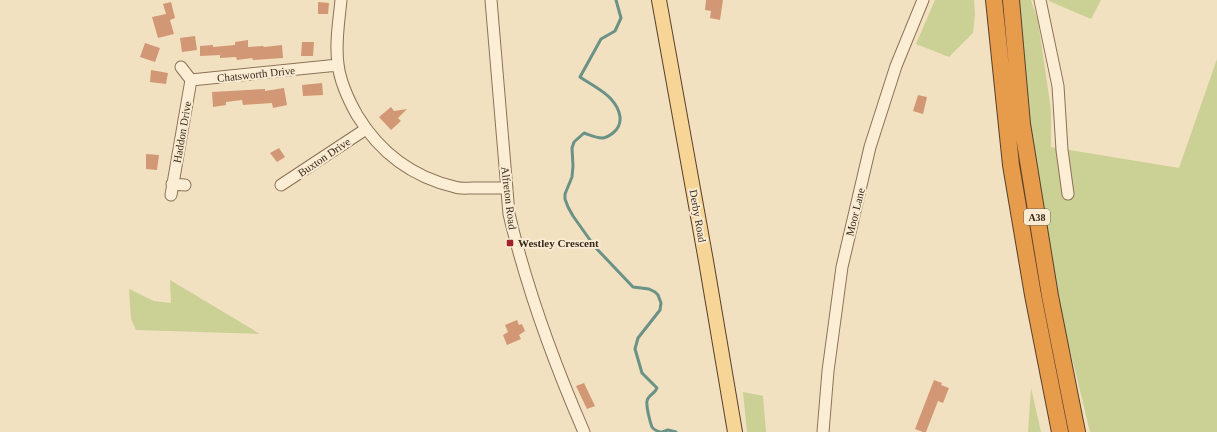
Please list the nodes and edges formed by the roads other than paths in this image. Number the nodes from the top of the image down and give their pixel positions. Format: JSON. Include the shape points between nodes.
{"nodes":[{"id":1,"x":341,"y":0,"type":"edge"},
{"id":2,"x":490,"y":0,"type":"edge"},
{"id":3,"x":659,"y":0,"type":"edge"},
{"id":4,"x":923,"y":0,"type":"edge"},
{"id":5,"x":994,"y":0,"type":"edge"},
{"id":6,"x":1012,"y":0,"type":"edge"},
{"id":7,"x":1040,"y":0,"type":"edge"},
{"id":8,"x":338,"y":65,"type":"junction"},
{"id":9,"x":181,"y":67,"type":"dead end"},
{"id":10,"x":191,"y":80,"type":"junction"},
{"id":11,"x":366,"y":129,"type":"junction"},
{"id":12,"x":184,"y":185,"type":"dead end"},
{"id":13,"x":281,"y":185,"type":"dead end"},
{"id":14,"x":507,"y":188,"type":"junction"},
{"id":15,"x":1068,"y":194,"type":"dead end"},
{"id":16,"x":584,"y":432,"type":"edge"},
{"id":17,"x":735,"y":432,"type":"edge"},
{"id":18,"x":823,"y":432,"type":"edge"},
{"id":19,"x":1060,"y":432,"type":"edge"},
{"id":20,"x":1077,"y":432,"type":"edge"}],
"edges":[{"from":1,"to":8,"type":"street","via":[[336,43]]},
{"from":2,"to":14,"type":"street","name":"Alfreton Road"},
{"from":3,"to":17,"type":"main road","name":"Derby Road"},
{"from":4,"to":18,"type":"street","name":"Moor Lane","via":[[896,66],[870,147],[842,267],[828,371]]},
{"from":5,"to":19,"type":"highway","number":"A38","via":[[1012,165],[1033,295]]},
{"from":6,"to":20,"type":"highway","number":"A38","via":[[1022,124],[1050,296]]},
{"from":7,"to":15,"type":"street","via":[[1058,86]]},
{"from":8,"to":10,"type":"street","name":"Chatsworth Drive"},
{"from":8,"to":11,"type":"street","via":[[347,98]]},
{"from":9,"to":10,"type":"street"},
{"from":10,"to":12,"type":"street","name":"Haddon Drive","via":[[172,189]]},
{"from":11,"to":13,"type":"street","name":"Buxton Drive"},
{"from":11,"to":14,"type":"street","via":[[383,149],[402,165],[428,179],[456,188]]},
{"from":14,"to":16,"type":"street","name":"Alfreton Road","via":[[509,214],[529,288],[562,383]]}]}
